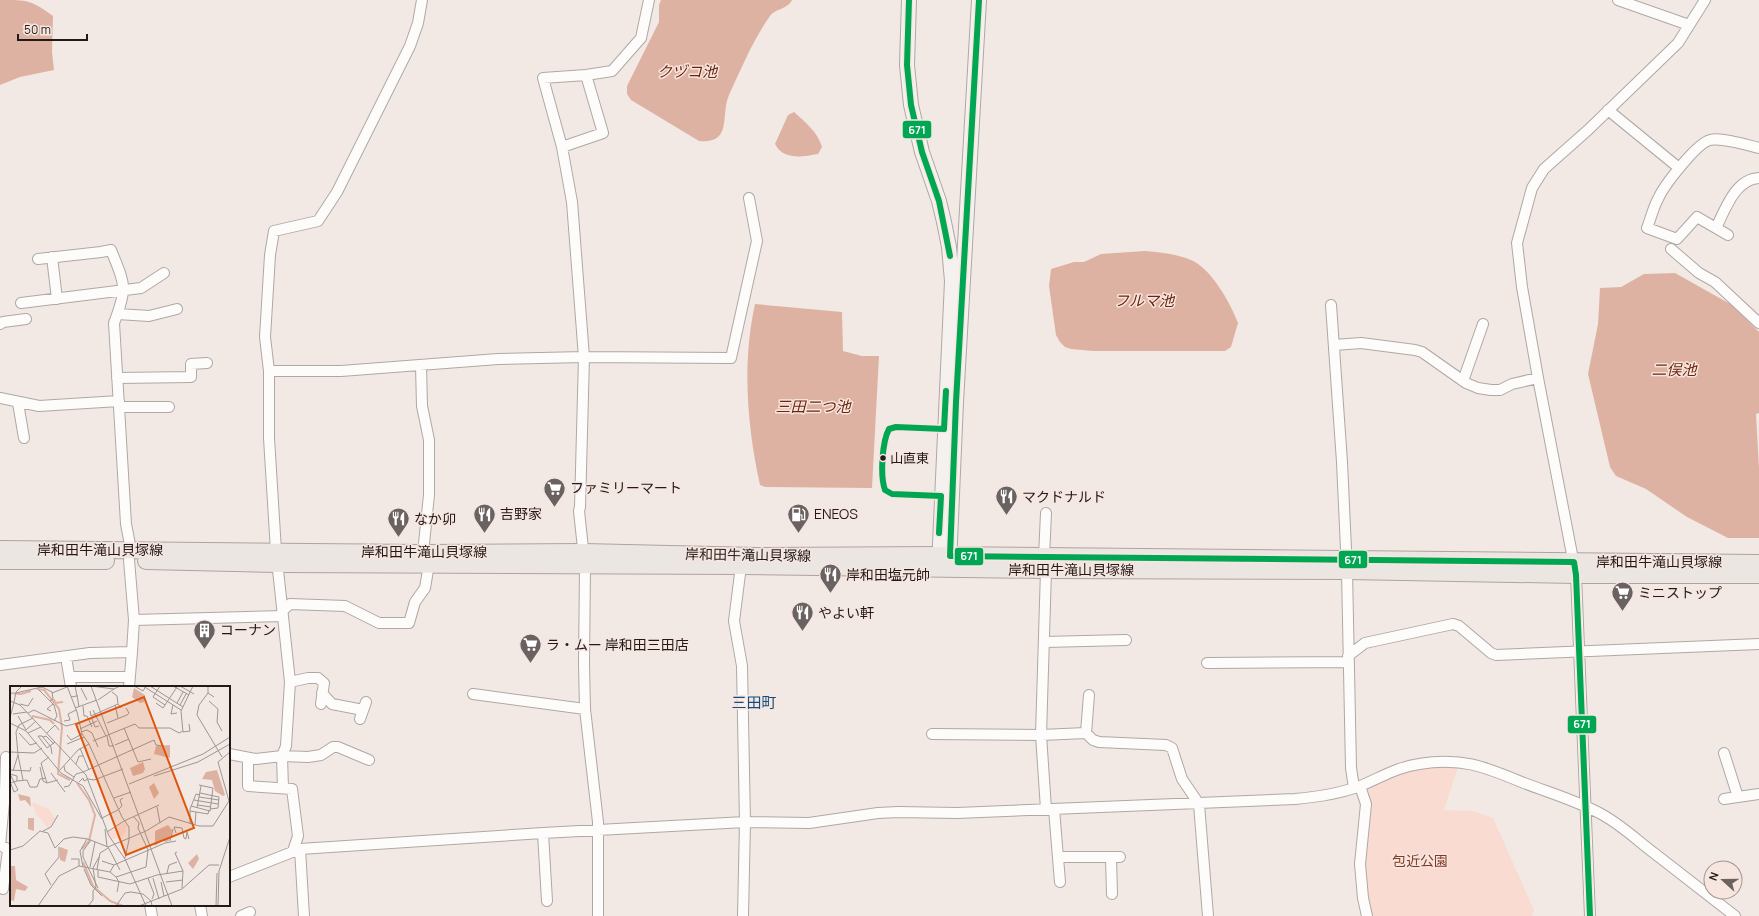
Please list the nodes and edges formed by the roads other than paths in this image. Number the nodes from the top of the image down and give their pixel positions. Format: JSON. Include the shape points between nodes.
{"nodes":[{"id":1,"x":422,"y":0,"type":"edge"},
{"id":2,"x":649,"y":0,"type":"edge"},
{"id":3,"x":909,"y":0,"type":"edge"},
{"id":4,"x":979,"y":0,"type":"edge"},
{"id":5,"x":1618,"y":0,"type":"edge"},
{"id":6,"x":1705,"y":0,"type":"edge"},
{"id":7,"x":1689,"y":25,"type":"junction"},
{"id":8,"x":586,"y":76,"type":"junction"},
{"id":9,"x":1608,"y":110,"type":"junction"},
{"id":10,"x":562,"y":147,"type":"junction"},
{"id":11,"x":1759,"y":148,"type":"edge"},
{"id":12,"x":1679,"y":168,"type":"junction"},
{"id":13,"x":1759,"y":178,"type":"edge"},
{"id":14,"x":748,"y":198,"type":"dead end"},
{"id":15,"x":1716,"y":228,"type":"junction"},
{"id":16,"x":1728,"y":235,"type":"dead end"},
{"id":17,"x":1670,"y":249,"type":"dead end"},
{"id":18,"x":52,"y":257,"type":"junction"},
{"id":19,"x":38,"y":259,"type":"dead end"},
{"id":20,"x":164,"y":273,"type":"dead end"},
{"id":21,"x":124,"y":291,"type":"junction"},
{"id":22,"x":57,"y":299,"type":"junction"},
{"id":23,"x":21,"y":303,"type":"dead end"},
{"id":24,"x":1331,"y":305,"type":"dead end"},
{"id":25,"x":177,"y":309,"type":"dead end"},
{"id":26,"x":118,"y":314,"type":"junction"},
{"id":27,"x":26,"y":319,"type":"dead end"},
{"id":28,"x":1759,"y":323,"type":"edge"},
{"id":29,"x":0,"y":324,"type":"edge"},
{"id":30,"x":1483,"y":324,"type":"dead end"},
{"id":31,"x":1334,"y":345,"type":"junction"},
{"id":32,"x":584,"y":357,"type":"junction"},
{"id":33,"x":207,"y":363,"type":"dead end"},
{"id":34,"x":421,"y":366,"type":"junction"},
{"id":35,"x":269,"y":371,"type":"junction"},
{"id":36,"x":117,"y":378,"type":"junction"},
{"id":37,"x":1538,"y":378,"type":"junction"},
{"id":38,"x":1462,"y":381,"type":"junction"},
{"id":39,"x":0,"y":398,"type":"edge"},
{"id":40,"x":18,"y":403,"type":"junction"},
{"id":41,"x":119,"y":404,"type":"junction"},
{"id":42,"x":170,"y":407,"type":"dead end"},
{"id":43,"x":24,"y":438,"type":"dead end"},
{"id":44,"x":1046,"y":513,"type":"dead end"},
{"id":45,"x":0,"y":549,"type":"edge"},
{"id":46,"x":130,"y":555,"type":"junction"},
{"id":47,"x":276,"y":557,"type":"junction"},
{"id":48,"x":426,"y":558,"type":"junction"},
{"id":49,"x":584,"y":559,"type":"junction"},
{"id":50,"x":0,"y":561,"type":"edge"},
{"id":51,"x":944,"y":562,"type":"junction"},
{"id":52,"x":1759,"y":563,"type":"edge"},
{"id":53,"x":1045,"y":564,"type":"junction"},
{"id":54,"x":1347,"y":565,"type":"junction"},
{"id":55,"x":741,"y":566,"type":"junction"},
{"id":56,"x":1575,"y":569,"type":"junction"},
{"id":57,"x":1759,"y":575,"type":"edge"},
{"id":58,"x":282,"y":614,"type":"junction"},
{"id":59,"x":134,"y":620,"type":"junction"},
{"id":60,"x":1126,"y":640,"type":"dead end"},
{"id":61,"x":1044,"y":642,"type":"junction"},
{"id":62,"x":1759,"y":644,"type":"edge"},
{"id":63,"x":132,"y":652,"type":"junction"},
{"id":64,"x":1579,"y":653,"type":"junction"},
{"id":65,"x":66,"y":657,"type":"junction"},
{"id":66,"x":1348,"y":659,"type":"junction"},
{"id":67,"x":1207,"y":663,"type":"dead end"},
{"id":68,"x":0,"y":665,"type":"edge"},
{"id":69,"x":70,"y":682,"type":"edge"},
{"id":70,"x":129,"y":682,"type":"edge"},
{"id":71,"x":290,"y":682,"type":"junction"},
{"id":72,"x":322,"y":693,"type":"junction"},
{"id":73,"x":1090,"y":695,"type":"dead end"},
{"id":74,"x":478,"y":697,"type":"dead end"},
{"id":75,"x":321,"y":704,"type":"dead end"},
{"id":76,"x":585,"y":709,"type":"junction"},
{"id":77,"x":363,"y":710,"type":"dead end"},
{"id":78,"x":1086,"y":733,"type":"junction"},
{"id":79,"x":932,"y":734,"type":"dead end"},
{"id":80,"x":1041,"y":735,"type":"junction"},
{"id":81,"x":1724,"y":753,"type":"dead end"},
{"id":82,"x":230,"y":754,"type":"edge"},
{"id":83,"x":282,"y":756,"type":"junction"},
{"id":84,"x":6,"y":757,"type":"edge"},
{"id":85,"x":248,"y":758,"type":"junction"},
{"id":86,"x":369,"y":760,"type":"dead end"},
{"id":87,"x":1357,"y":787,"type":"junction"},
{"id":88,"x":283,"y":788,"type":"junction"},
{"id":89,"x":1759,"y":794,"type":"edge"},
{"id":90,"x":1738,"y":797,"type":"junction"},
{"id":91,"x":1724,"y":799,"type":"dead end"},
{"id":92,"x":1199,"y":804,"type":"junction"},
{"id":93,"x":1586,"y":807,"type":"junction"},
{"id":94,"x":1050,"y":809,"type":"junction"},
{"id":95,"x":745,"y":822,"type":"junction"},
{"id":96,"x":598,"y":830,"type":"junction"},
{"id":97,"x":543,"y":833,"type":"junction"},
{"id":98,"x":5,"y":848,"type":"edge"},
{"id":99,"x":297,"y":850,"type":"junction"},
{"id":100,"x":1058,"y":857,"type":"junction"},
{"id":101,"x":230,"y":877,"type":"edge"},
{"id":102,"x":1060,"y":882,"type":"dead end"},
{"id":103,"x":3,"y":890,"type":"edge"},
{"id":104,"x":1112,"y":894,"type":"dead end"},
{"id":105,"x":547,"y":902,"type":"dead end"},
{"id":106,"x":150,"y":906,"type":"edge"},
{"id":107,"x":200,"y":906,"type":"edge"},
{"id":108,"x":152,"y":916,"type":"edge"},
{"id":109,"x":202,"y":916,"type":"edge"},
{"id":110,"x":304,"y":916,"type":"edge"},
{"id":111,"x":598,"y":916,"type":"edge"},
{"id":112,"x":743,"y":916,"type":"edge"},
{"id":113,"x":1208,"y":916,"type":"edge"},
{"id":114,"x":1367,"y":916,"type":"edge"},
{"id":115,"x":1590,"y":916,"type":"edge"},
{"id":116,"x":1735,"y":916,"type":"edge"}],
"edges":[{"from":1,"to":35,"type":"street","via":[[410,46],[337,192],[318,221],[274,231],[270,254],[265,337]]},
{"from":2,"to":8,"type":"street","via":[[641,38],[612,71]]},
{"from":3,"to":51,"type":"main road","via":[[907,65],[911,105],[922,152],[944,222],[952,281]]},
{"from":4,"to":51,"type":"main road"},
{"from":5,"to":7,"type":"street"},
{"from":6,"to":7,"type":"street"},
{"from":7,"to":9,"type":"street","via":[[1678,43]]},
{"from":8,"to":10,"type":"street","via":[[603,133]]},
{"from":8,"to":10,"type":"street","via":[[543,78]]},
{"from":9,"to":12,"type":"street"},
{"from":9,"to":37,"type":"street","via":[[1544,170],[1532,188],[1521,226],[1517,243]]},
{"from":10,"to":32,"type":"street","via":[[572,202]]},
{"from":11,"to":12,"type":"street","via":[[1711,139],[1704,142]]},
{"from":12,"to":15,"type":"street","via":[[1657,199],[1647,228],[1677,239],[1697,217]]},
{"from":13,"to":15,"type":"street","via":[[1738,188]]},
{"from":14,"to":32,"type":"street","via":[[756,240],[731,358]]},
{"from":15,"to":16,"type":"street"},
{"from":17,"to":28,"type":"street","via":[[1699,273],[1715,282]]},
{"from":18,"to":19,"type":"street"},
{"from":18,"to":21,"type":"street","via":[[111,250],[124,282]]},
{"from":18,"to":22,"type":"street"},
{"from":20,"to":21,"type":"street","via":[[141,288]]},
{"from":21,"to":22,"type":"street"},
{"from":21,"to":26,"type":"street"},
{"from":22,"to":23,"type":"street"},
{"from":24,"to":31,"type":"street"},
{"from":25,"to":26,"type":"street","via":[[149,316]]},
{"from":26,"to":36,"type":"street","via":[[114,323]]},
{"from":27,"to":29,"type":"street"},
{"from":30,"to":38,"type":"street"},
{"from":31,"to":38,"type":"street","via":[[1361,344],[1415,350],[1422,352]]},
{"from":31,"to":54,"type":"street"},
{"from":32,"to":34,"type":"street","via":[[498,359]]},
{"from":32,"to":49,"type":"street","via":[[579,511]]},
{"from":33,"to":36,"type":"street","via":[[191,364],[191,377]]},
{"from":34,"to":35,"type":"street","via":[[341,371]]},
{"from":34,"to":48,"type":"street","via":[[422,406],[429,440]]},
{"from":35,"to":47,"type":"street","via":[[269,438]]},
{"from":36,"to":41,"type":"street"},
{"from":37,"to":38,"type":"street","via":[[1512,384],[1500,390],[1478,388]]},
{"from":37,"to":56,"type":"street"},
{"from":39,"to":40,"type":"street"},
{"from":40,"to":41,"type":"street","via":[[39,406]]},
{"from":40,"to":43,"type":"street"},
{"from":41,"to":42,"type":"street"},
{"from":41,"to":46,"type":"street"},
{"from":44,"to":53,"type":"street"},
{"from":45,"to":46,"type":"main road","name":"岸和田牛滝山貝塚線"},
{"from":46,"to":47,"type":"main road","name":"岸和田牛滝山貝塚線"},
{"from":46,"to":50,"type":"main road","name":"岸和田牛滝山貝塚線"},
{"from":46,"to":59,"type":"street"},
{"from":47,"to":48,"type":"main road","name":"岸和田牛滝山貝塚線"},
{"from":47,"to":58,"type":"street"},
{"from":48,"to":49,"type":"main road","name":"岸和田牛滝山貝塚線"},
{"from":48,"to":58,"type":"street","via":[[424,588],[415,602],[409,623],[379,623],[345,606],[290,604]]},
{"from":49,"to":51,"type":"main road","name":"岸和田牛滝山貝塚線","via":[[758,556]]},
{"from":49,"to":55,"type":"main road","name":"岸和田牛滝山貝塚線"},
{"from":49,"to":76,"type":"street"},
{"from":51,"to":53,"type":"main road","name":"岸和田牛滝山貝塚線"},
{"from":51,"to":55,"type":"main road","name":"岸和田牛滝山貝塚線"},
{"from":52,"to":56,"type":"main road","name":"岸和田牛滝山貝塚線","via":[[1620,561]]},
{"from":53,"to":54,"type":"main road","name":"岸和田牛滝山貝塚線"},
{"from":53,"to":61,"type":"street"},
{"from":54,"to":56,"type":"main road","name":"岸和田牛滝山貝塚線"},
{"from":54,"to":66,"type":"street"},
{"from":55,"to":95,"type":"street","via":[[734,621],[742,666]]},
{"from":56,"to":57,"type":"main road","name":"岸和田牛滝山貝塚線"},
{"from":56,"to":64,"type":"street"},
{"from":58,"to":59,"type":"street"},
{"from":58,"to":71,"type":"street"},
{"from":59,"to":63,"type":"street"},
{"from":60,"to":61,"type":"street"},
{"from":61,"to":80,"type":"street"},
{"from":62,"to":64,"type":"street"},
{"from":63,"to":65,"type":"street","via":[[90,653]]},
{"from":63,"to":70,"type":"street"},
{"from":64,"to":66,"type":"street","via":[[1496,655],[1453,624],[1365,643]]},
{"from":64,"to":93,"type":"street"},
{"from":65,"to":68,"type":"street"},
{"from":65,"to":69,"type":"street"},
{"from":66,"to":67,"type":"street"},
{"from":66,"to":87,"type":"street","via":[[1351,768]]},
{"from":69,"to":70,"type":"street"},
{"from":71,"to":72,"type":"street","via":[[318,678],[324,683]]},
{"from":71,"to":83,"type":"street","via":[[286,746]]},
{"from":72,"to":75,"type":"street"},
{"from":72,"to":77,"type":"street","via":[[332,704]]},
{"from":73,"to":78,"type":"street"},
{"from":74,"to":76,"type":"street","via":[[532,707]]},
{"from":76,"to":96,"type":"street"},
{"from":78,"to":80,"type":"street"},
{"from":78,"to":92,"type":"street","via":[[1099,742],[1166,745],[1172,748],[1182,779]]},
{"from":79,"to":80,"type":"street"},
{"from":80,"to":94,"type":"street"},
{"from":81,"to":90,"type":"street"},
{"from":82,"to":85,"type":"street"},
{"from":83,"to":85,"type":"street"},
{"from":83,"to":86,"type":"street","via":[[321,755],[333,747],[338,747]]},
{"from":83,"to":88,"type":"street"},
{"from":84,"to":98,"type":"street"},
{"from":85,"to":88,"type":"street","via":[[248,786]]},
{"from":87,"to":92,"type":"street","via":[[1321,797]]},
{"from":87,"to":93,"type":"street","via":[[1396,769],[1446,761],[1491,769]]},
{"from":87,"to":114,"type":"street","via":[[1366,804],[1360,864]]},
{"from":88,"to":99,"type":"street","via":[[292,789],[298,836]]},
{"from":89,"to":90,"type":"street"},
{"from":90,"to":91,"type":"street"},
{"from":92,"to":94,"type":"street"},
{"from":92,"to":113,"type":"street"},
{"from":93,"to":115,"type":"street"},
{"from":93,"to":116,"type":"street","via":[[1624,829]]},
{"from":94,"to":95,"type":"street","via":[[892,813],[809,823]]},
{"from":94,"to":100,"type":"street"},
{"from":95,"to":96,"type":"street"},
{"from":95,"to":112,"type":"street"},
{"from":96,"to":97,"type":"street"},
{"from":96,"to":111,"type":"street"},
{"from":97,"to":99,"type":"street"},
{"from":97,"to":105,"type":"street"},
{"from":98,"to":103,"type":"street"},
{"from":99,"to":101,"type":"street"},
{"from":99,"to":110,"type":"street"},
{"from":100,"to":102,"type":"street"},
{"from":100,"to":104,"type":"street","via":[[1115,857]]},
{"from":106,"to":108,"type":"street"},
{"from":107,"to":109,"type":"street"}]}
